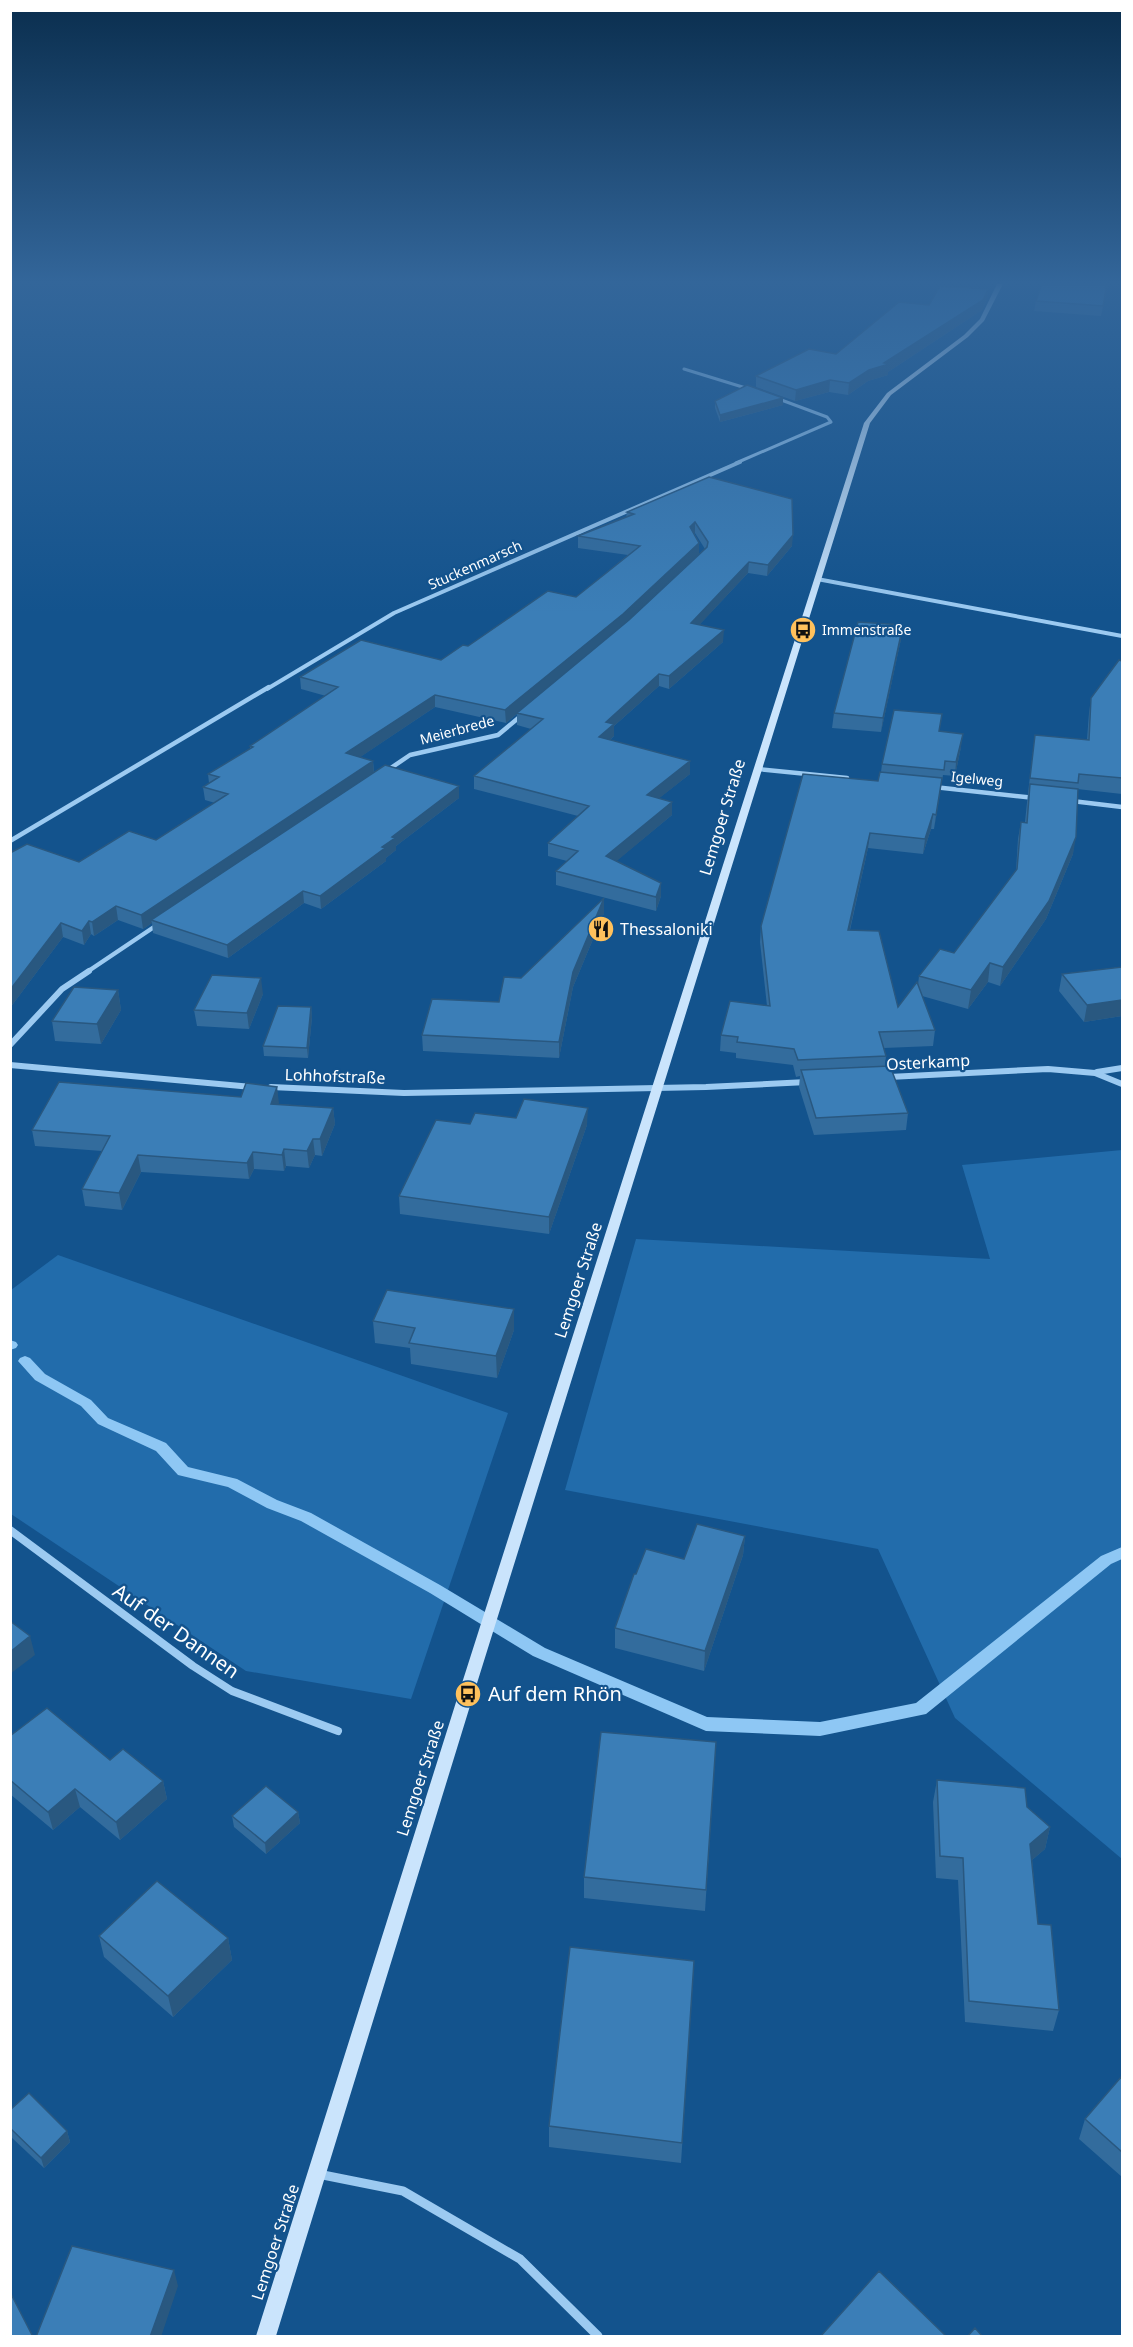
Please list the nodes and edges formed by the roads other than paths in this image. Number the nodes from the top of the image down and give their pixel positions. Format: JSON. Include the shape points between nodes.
{"nodes":[{"id":1,"x":890,"y":394,"type":"edge"},
{"id":2,"x":771,"y":396,"type":"edge"},
{"id":3,"x":818,"y":579,"type":"junction"},
{"id":4,"x":1122,"y":636,"type":"edge"},
{"id":5,"x":525,"y":713,"type":"edge"},
{"id":6,"x":758,"y":769,"type":"junction"},
{"id":7,"x":380,"y":775,"type":"edge"},
{"id":8,"x":852,"y":779,"type":"edge"},
{"id":9,"x":922,"y":786,"type":"edge"},
{"id":10,"x":1040,"y":798,"type":"edge"},
{"id":11,"x":1064,"y":801,"type":"edge"},
{"id":12,"x":1122,"y":807,"type":"edge"},
{"id":13,"x":10,"y":841,"type":"edge"},
{"id":14,"x":161,"y":922,"type":"edge"},
{"id":15,"x":10,"y":1045,"type":"edge"},
{"id":16,"x":10,"y":1065,"type":"edge"},
{"id":17,"x":1122,"y":1068,"type":"edge"},
{"id":18,"x":1095,"y":1073,"type":"junction"},
{"id":19,"x":883,"y":1078,"type":"edge"},
{"id":20,"x":812,"y":1082,"type":"edge"},
{"id":21,"x":1122,"y":1084,"type":"edge"},
{"id":22,"x":660,"y":1087,"type":"junction"},
{"id":23,"x":10,"y":1530,"type":"edge"},
{"id":24,"x":338,"y":1731,"type":"dead end"},
{"id":25,"x":317,"y":2174,"type":"junction"},
{"id":26,"x":266,"y":2337,"type":"edge"},
{"id":27,"x":598,"y":2337,"type":"edge"}],
"edges":[{"from":1,"to":3,"type":"main road","name":"Lemgoer Straße","via":[[867,423]]},
{"from":2,"to":13,"type":"street","name":"Stuckenmarsch","via":[[831,422],[394,613]]},
{"from":3,"to":4,"type":"street"},
{"from":3,"to":6,"type":"main road","name":"Lemgoer Straße"},
{"from":5,"to":7,"type":"street","name":"Meierbrede","via":[[498,735],[410,755]]},
{"from":6,"to":8,"type":"street"},
{"from":6,"to":22,"type":"main road","name":"Lemgoer Straße"},
{"from":9,"to":10,"type":"street","name":"Igelweg"},
{"from":11,"to":12,"type":"street"},
{"from":14,"to":15,"type":"street","via":[[62,989]]},
{"from":16,"to":22,"type":"street","name":"Lohhofstraße","via":[[219,1085],[404,1093]]},
{"from":17,"to":18,"type":"street"},
{"from":18,"to":19,"type":"street","name":"Osterkamp","via":[[1048,1069]]},
{"from":18,"to":21,"type":"street","name":"Osterkamp"},
{"from":20,"to":22,"type":"street"},
{"from":22,"to":25,"type":"main road","name":"Lemgoer Straße"},
{"from":23,"to":24,"type":"street","name":"Auf der Dannen","via":[[232,1691]]},
{"from":25,"to":26,"type":"main road","name":"Lemgoer Straße"},
{"from":25,"to":27,"type":"street","via":[[403,2191],[491,2242],[520,2259]]}]}
